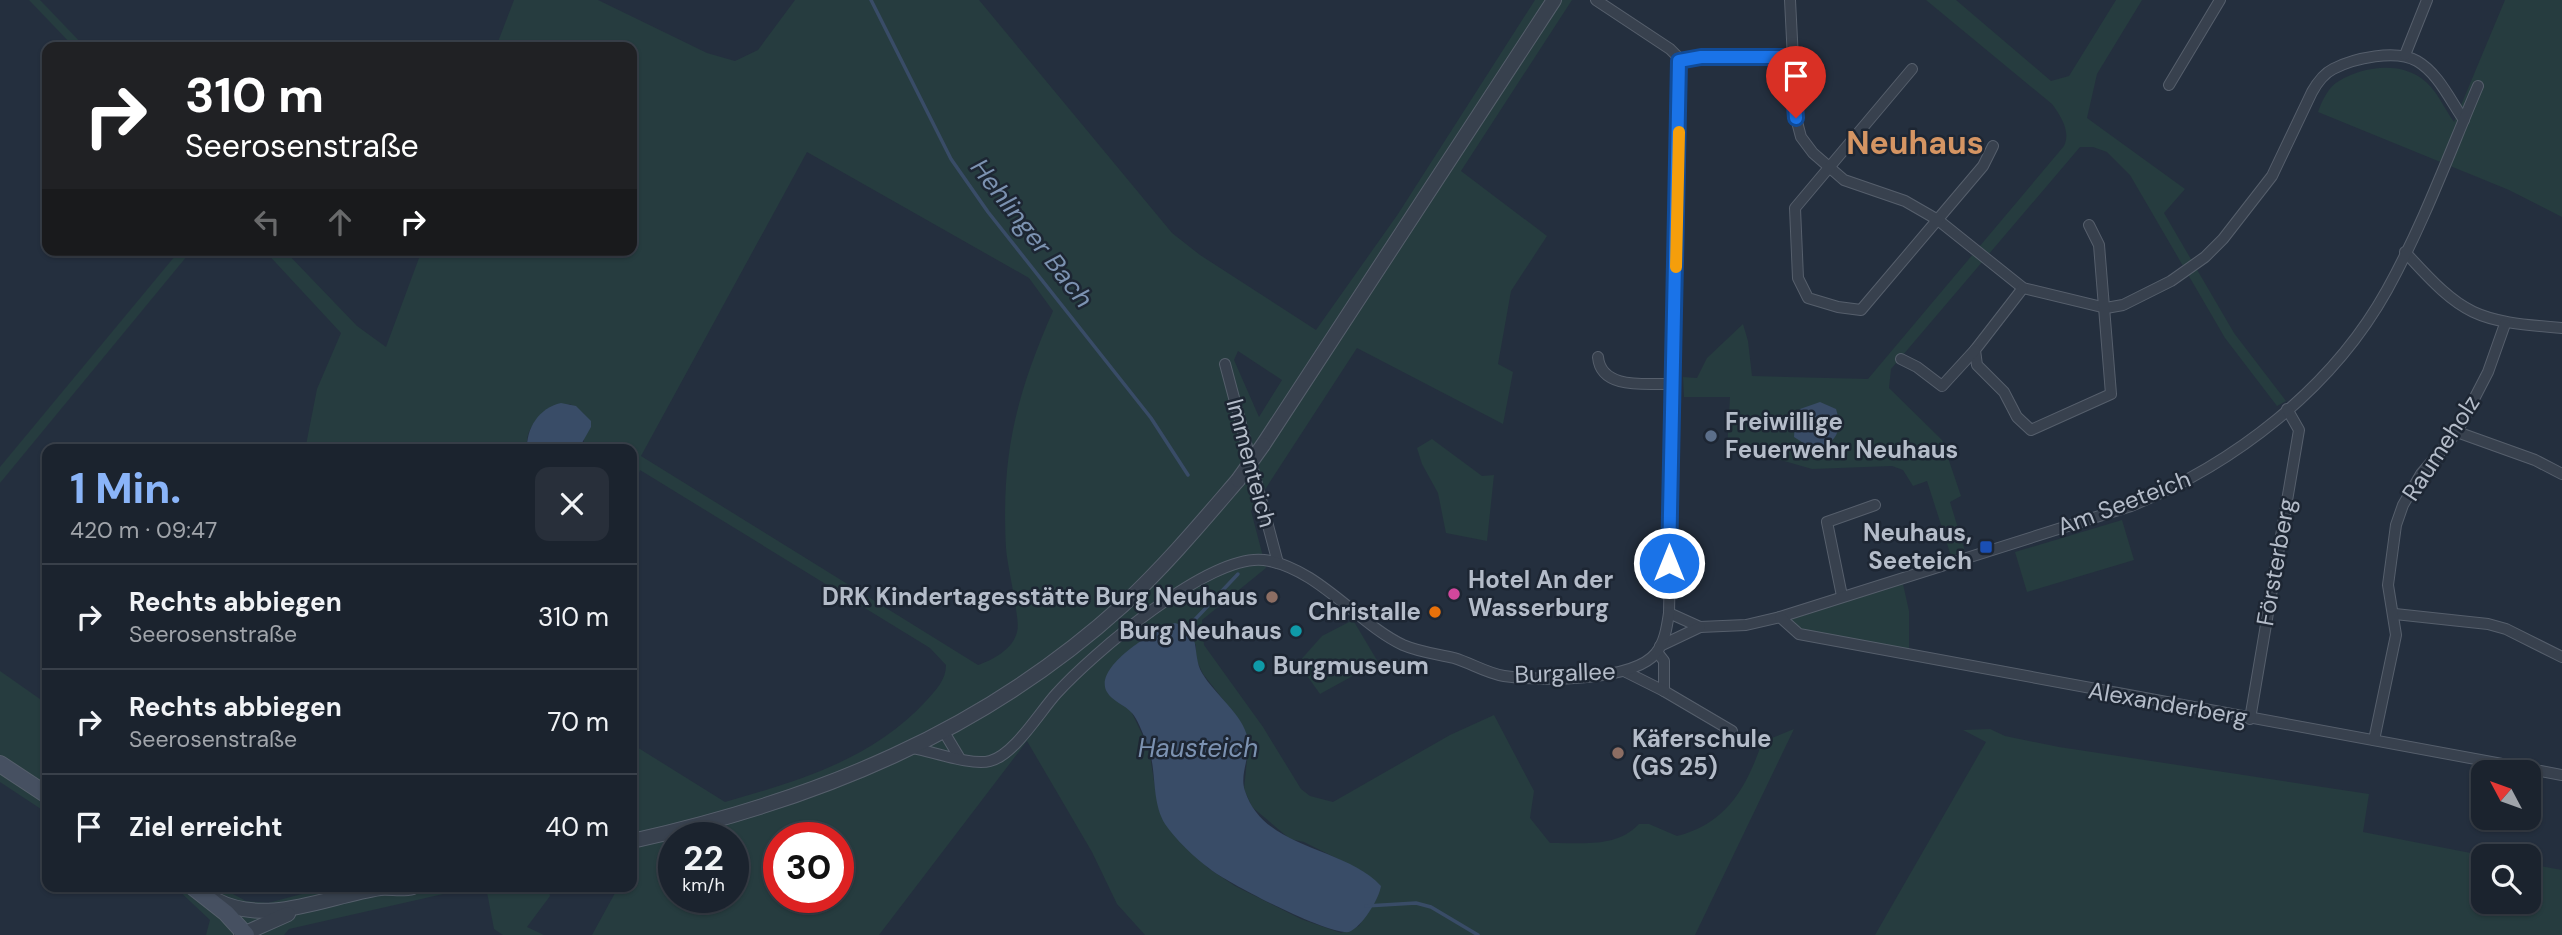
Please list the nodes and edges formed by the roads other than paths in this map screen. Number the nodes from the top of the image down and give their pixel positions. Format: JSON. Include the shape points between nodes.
{"nodes":[{"id":1,"x":1555,"y":0,"type":"edge"},
{"id":2,"x":1596,"y":0,"type":"edge"},
{"id":3,"x":1790,"y":0,"type":"edge"},
{"id":4,"x":2220,"y":0,"type":"edge"},
{"id":5,"x":2427,"y":0,"type":"edge"},
{"id":6,"x":2405,"y":55,"type":"junction"},
{"id":7,"x":1791,"y":57,"type":"junction"},
{"id":8,"x":1679,"y":61,"type":"junction"},
{"id":9,"x":1912,"y":69,"type":"dead end"},
{"id":10,"x":2169,"y":85,"type":"dead end"},
{"id":11,"x":2478,"y":86,"type":"dead end"},
{"id":12,"x":2463,"y":120,"type":"junction"},
{"id":13,"x":1993,"y":146,"type":"dead end"},
{"id":14,"x":1829,"y":168,"type":"junction"},
{"id":15,"x":1938,"y":220,"type":"junction"},
{"id":16,"x":2090,"y":225,"type":"dead end"},
{"id":17,"x":2405,"y":252,"type":"junction"},
{"id":18,"x":2023,"y":288,"type":"junction"},
{"id":19,"x":2106,"y":308,"type":"junction"},
{"id":20,"x":2505,"y":324,"type":"junction"},
{"id":21,"x":2562,"y":328,"type":"edge"},
{"id":22,"x":1975,"y":350,"type":"junction"},
{"id":23,"x":1598,"y":357,"type":"dead end"},
{"id":24,"x":1901,"y":359,"type":"dead end"},
{"id":25,"x":1225,"y":364,"type":"dead end"},
{"id":26,"x":1673,"y":384,"type":"junction"},
{"id":27,"x":2287,"y":409,"type":"junction"},
{"id":28,"x":2457,"y":432,"type":"junction"},
{"id":29,"x":2562,"y":474,"type":"edge"},
{"id":30,"x":1875,"y":505,"type":"dead end"},
{"id":31,"x":1278,"y":563,"type":"junction"},
{"id":32,"x":1842,"y":596,"type":"junction"},
{"id":33,"x":1670,"y":613,"type":"junction"},
{"id":34,"x":2395,"y":614,"type":"junction"},
{"id":35,"x":1780,"y":617,"type":"junction"},
{"id":36,"x":1700,"y":628,"type":"junction"},
{"id":37,"x":1658,"y":649,"type":"junction"},
{"id":38,"x":2562,"y":657,"type":"edge"},
{"id":39,"x":1626,"y":672,"type":"junction"},
{"id":40,"x":1664,"y":691,"type":"junction"},
{"id":41,"x":2249,"y":719,"type":"junction"},
{"id":42,"x":1732,"y":731,"type":"dead end"},
{"id":43,"x":944,"y":732,"type":"junction"},
{"id":44,"x":2374,"y":740,"type":"junction"},
{"id":45,"x":913,"y":748,"type":"junction"},
{"id":46,"x":959,"y":757,"type":"junction"},
{"id":47,"x":0,"y":764,"type":"edge"},
{"id":48,"x":2562,"y":775,"type":"edge"},
{"id":49,"x":42,"y":792,"type":"edge"},
{"id":50,"x":637,"y":840,"type":"edge"},
{"id":51,"x":199,"y":892,"type":"edge"},
{"id":52,"x":202,"y":892,"type":"edge"},
{"id":53,"x":364,"y":892,"type":"edge"},
{"id":54,"x":389,"y":892,"type":"edge"},
{"id":55,"x":244,"y":934,"type":"edge"}],
"edges":[{"from":1,"to":43,"type":"street","bridge":true,"via":[[1238,480],[1178,550],[1114,613],[1014,689]]},
{"from":2,"to":8,"type":"street","via":[[1670,49]]},
{"from":3,"to":7,"type":"street"},
{"from":4,"to":10,"type":"street"},
{"from":5,"to":6,"type":"street"},
{"from":6,"to":12,"type":"street","via":[[2430,71]]},
{"from":6,"to":19,"type":"street","via":[[2346,64],[2326,74],[2312,92],[2272,176],[2223,239],[2171,281],[2123,305]]},
{"from":7,"to":8,"type":"street"},
{"from":7,"to":14,"type":"street","via":[[1801,137]]},
{"from":8,"to":26,"type":"street"},
{"from":9,"to":14,"type":"street"},
{"from":11,"to":12,"type":"street","name":"Am Seeteich"},
{"from":12,"to":17,"type":"street","name":"Am Seeteich"},
{"from":13,"to":15,"type":"street","via":[[1983,166]]},
{"from":14,"to":15,"type":"street","via":[[1853,184],[1905,201]]},
{"from":14,"to":15,"type":"street","via":[[1795,208],[1798,278],[1808,298],[1861,310]]},
{"from":15,"to":18,"type":"street"},
{"from":16,"to":19,"type":"street","via":[[2099,245]]},
{"from":17,"to":20,"type":"street","via":[[2463,308]]},
{"from":17,"to":27,"type":"street","name":"Am Seeteich","via":[[2363,326]]},
{"from":18,"to":19,"type":"street"},
{"from":18,"to":22,"type":"street"},
{"from":19,"to":22,"type":"street","via":[[2112,394],[2031,430],[2017,417],[2004,392],[1977,365]]},
{"from":20,"to":21,"type":"street"},
{"from":20,"to":28,"type":"street","name":"Raumeholz","via":[[2488,372]]},
{"from":22,"to":24,"type":"street","via":[[1942,386]]},
{"from":23,"to":26,"type":"street","via":[[1600,368],[1611,378]]},
{"from":25,"to":31,"type":"street","name":"Immenteich"},
{"from":26,"to":33,"type":"street"},
{"from":27,"to":32,"type":"street","name":"Am Seeteich","via":[[2223,461],[2179,486],[2120,509]]},
{"from":27,"to":41,"type":"street","name":"Försterberg","via":[[2299,429]]},
{"from":28,"to":29,"type":"street"},
{"from":28,"to":34,"type":"street","name":"Raumeholz","via":[[2421,474],[2396,524],[2388,585]]},
{"from":30,"to":32,"type":"street","via":[[1827,522]]},
{"from":31,"to":39,"type":"street","name":"Burgallee","via":[[1403,645],[1489,672],[1525,677]]},
{"from":31,"to":46,"type":"street","name":"Burgallee","via":[[1242,561],[1192,581],[1075,676],[994,761]]},
{"from":32,"to":35,"type":"street","name":"Am Seeteich"},
{"from":33,"to":36,"type":"street"},
{"from":33,"to":37,"type":"street"},
{"from":34,"to":38,"type":"street","via":[[2488,624]]},
{"from":34,"to":44,"type":"street","name":"Raumeholz","via":[[2392,663]]},
{"from":35,"to":36,"type":"street","name":"Am Seeteich"},
{"from":35,"to":41,"type":"street","name":"Alexanderberg","via":[[1799,634]]},
{"from":36,"to":37,"type":"street","name":"Am Seeteich"},
{"from":37,"to":39,"type":"street","name":"Burgallee"},
{"from":37,"to":40,"type":"street","via":[[1664,661]]},
{"from":39,"to":40,"type":"street"},
{"from":40,"to":42,"type":"street"},
{"from":41,"to":44,"type":"street","name":"Alexanderberg"},
{"from":43,"to":45,"type":"street"},
{"from":43,"to":46,"type":"street"},
{"from":44,"to":48,"type":"street","name":"Alexanderberg"},
{"from":45,"to":46,"type":"street","name":"Burgallee"},
{"from":45,"to":50,"type":"street","via":[[765,808]]},
{"from":47,"to":49,"type":"main road"},
{"from":51,"to":55,"type":"main road"},
{"from":52,"to":53,"type":"street","via":[[243,911],[272,911]]},
{"from":54,"to":55,"type":"street","via":[[294,912]]}]}
